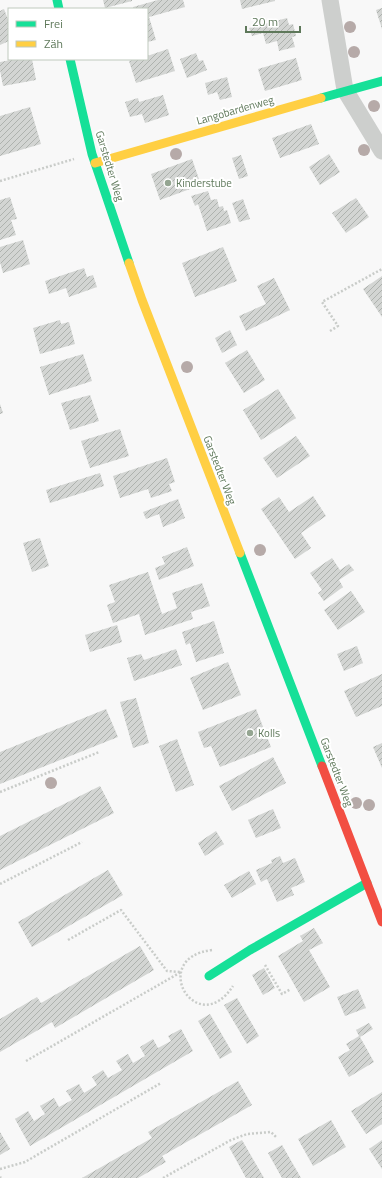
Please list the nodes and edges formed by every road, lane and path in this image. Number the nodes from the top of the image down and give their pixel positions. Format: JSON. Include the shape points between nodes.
{"nodes":[{"id":1,"x":330,"y":0,"type":"edge"},
{"id":2,"x":70,"y":60,"type":"edge"},
{"id":3,"x":382,"y":80,"type":"edge"},
{"id":4,"x":345,"y":90,"type":"junction"},
{"id":5,"x":382,"y":151,"type":"edge"},
{"id":6,"x":93,"y":158,"type":"junction"},
{"id":7,"x":0,"y":182,"type":"edge"},
{"id":8,"x":382,"y":270,"type":"edge"},
{"id":9,"x":330,"y":331,"type":"dead end"},
{"id":10,"x":99,"y":752,"type":"dead end"},
{"id":11,"x":0,"y":792,"type":"edge"},
{"id":12,"x":82,"y":842,"type":"dead end"},
{"id":13,"x":367,"y":883,"type":"junction"},
{"id":14,"x":0,"y":884,"type":"edge"},
{"id":15,"x":378,"y":897,"type":"edge"},
{"id":16,"x":382,"y":922,"type":"edge"},
{"id":17,"x":68,"y":940,"type":"dead end"},
{"id":18,"x":255,"y":948,"type":"junction"},
{"id":19,"x":209,"y":976,"type":"dead end"},
{"id":20,"x":291,"y":989,"type":"dead end"},
{"id":21,"x":26,"y":1061,"type":"dead end"},
{"id":22,"x":161,"y":1083,"type":"dead end"},
{"id":23,"x":277,"y":1138,"type":"dead end"},
{"id":24,"x":0,"y":1169,"type":"edge"},
{"id":25,"x":163,"y":1178,"type":"edge"}],
"edges":[{"from":1,"to":4,"type":"street"},
{"from":2,"to":6,"type":"main road","name":"Garstedter Weg"},
{"from":3,"to":4,"type":"main road","name":"Langobardenweg"},
{"from":4,"to":5,"type":"street"},
{"from":4,"to":6,"type":"main road","name":"Langobardenweg"},
{"from":6,"to":7,"type":"path"},
{"from":6,"to":13,"type":"main road","name":"Garstedter Weg","via":[[142,300]]},
{"from":8,"to":9,"type":"path","via":[[322,302],[338,326]]},
{"from":10,"to":11,"type":"path"},
{"from":12,"to":14,"type":"path"},
{"from":13,"to":15,"type":"main road","name":"Garstedter Weg"},
{"from":13,"to":18,"type":"main road"},
{"from":15,"to":16,"type":"main road","name":"Garstedter Weg"},
{"from":17,"to":21,"type":"path","via":[[121,910],[168,971],[181,972]]},
{"from":18,"to":19,"type":"main road"},
{"from":18,"to":20,"type":"path","via":[[282,994]]},
{"from":22,"to":24,"type":"path","via":[[25,1162]]},
{"from":23,"to":25,"type":"path","via":[[271,1132],[247,1134],[231,1140]]}]}
